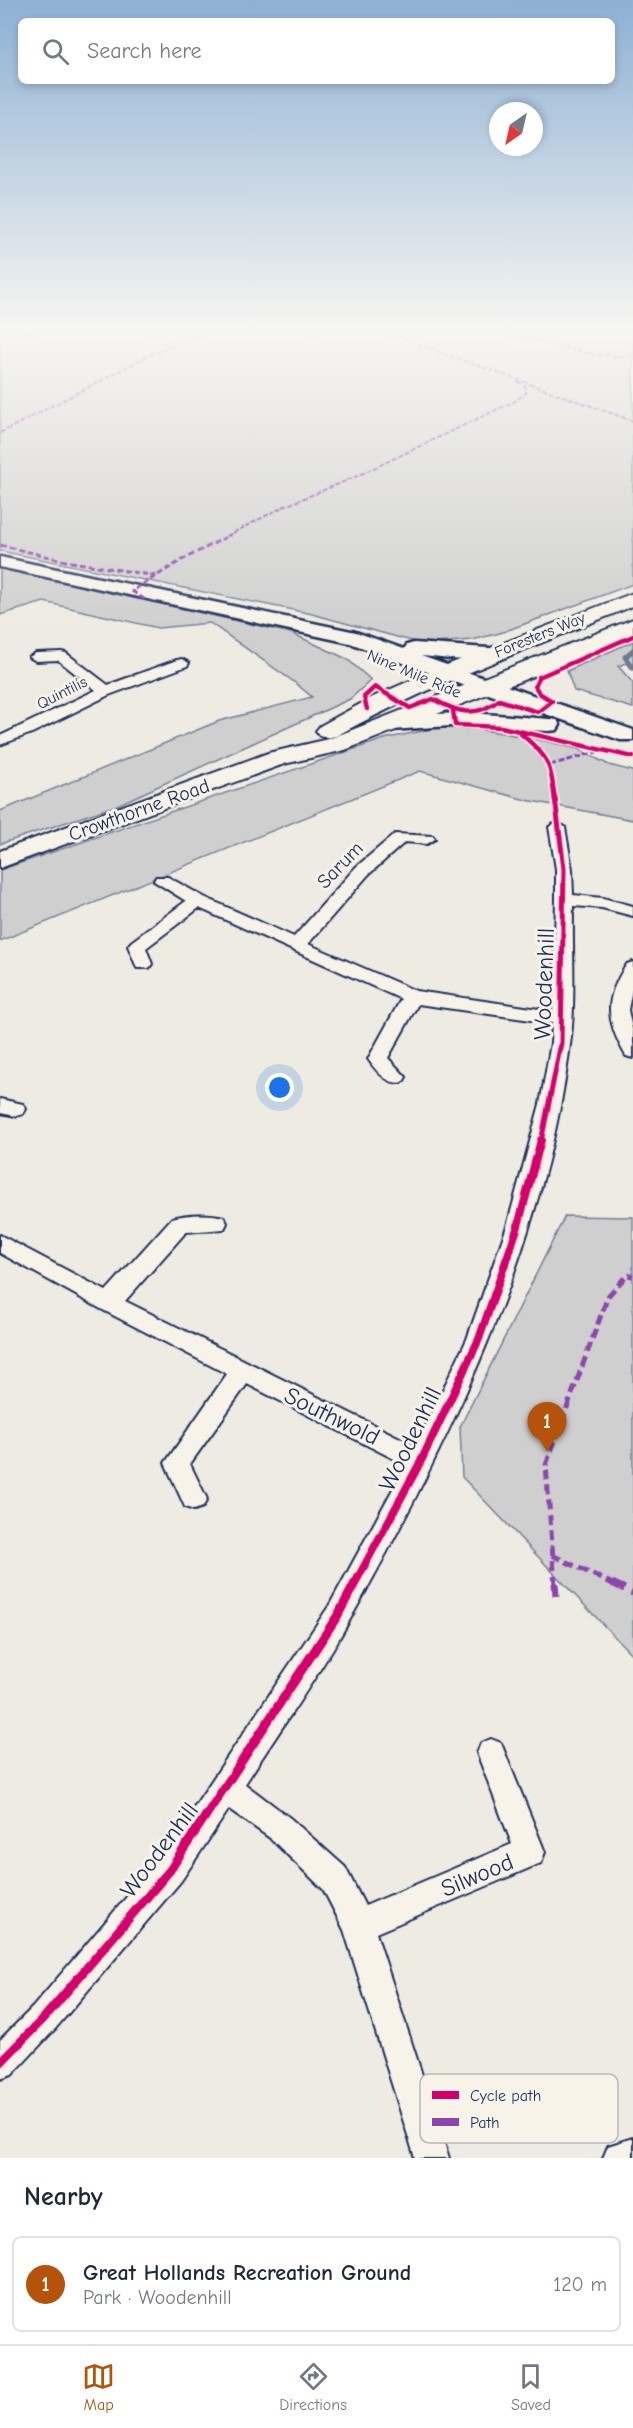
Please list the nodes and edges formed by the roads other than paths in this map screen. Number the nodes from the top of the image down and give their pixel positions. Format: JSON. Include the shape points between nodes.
{"nodes":[{"id":1,"x":0,"y":562,"type":"edge"},
{"id":2,"x":633,"y":599,"type":"edge"},
{"id":3,"x":633,"y":619,"type":"edge"},
{"id":4,"x":633,"y":625,"type":"edge"},
{"id":5,"x":308,"y":628,"type":"junction"},
{"id":6,"x":356,"y":638,"type":"junction"},
{"id":7,"x":496,"y":652,"type":"junction"},
{"id":8,"x":36,"y":657,"type":"dead end"},
{"id":9,"x":174,"y":657,"type":"dead end"},
{"id":10,"x":450,"y":683,"type":"junction"},
{"id":11,"x":487,"y":687,"type":"junction"},
{"id":12,"x":106,"y":691,"type":"junction"},
{"id":13,"x":391,"y":724,"type":"junction"},
{"id":14,"x":549,"y":725,"type":"junction"},
{"id":15,"x":630,"y":735,"type":"edge"},
{"id":16,"x":0,"y":741,"type":"edge"},
{"id":17,"x":277,"y":758,"type":"junction"},
{"id":18,"x":557,"y":827,"type":"dead end"},
{"id":19,"x":427,"y":839,"type":"dead end"},
{"id":20,"x":0,"y":860,"type":"edge"},
{"id":21,"x":162,"y":881,"type":"dead end"},
{"id":22,"x":565,"y":900,"type":"junction"},
{"id":23,"x":198,"y":901,"type":"junction"},
{"id":24,"x":633,"y":911,"type":"edge"},
{"id":25,"x":297,"y":945,"type":"junction"},
{"id":26,"x":143,"y":964,"type":"dead end"},
{"id":27,"x":633,"y":968,"type":"edge"},
{"id":28,"x":412,"y":997,"type":"junction"},
{"id":29,"x":561,"y":1018,"type":"junction"},
{"id":30,"x":633,"y":1051,"type":"edge"},
{"id":31,"x":396,"y":1077,"type":"dead end"},
{"id":32,"x":216,"y":1223,"type":"dead end"},
{"id":33,"x":0,"y":1243,"type":"edge"},
{"id":34,"x":109,"y":1303,"type":"junction"},
{"id":35,"x":242,"y":1372,"type":"junction"},
{"id":36,"x":421,"y":1461,"type":"junction"},
{"id":37,"x":194,"y":1499,"type":"dead end"},
{"id":38,"x":491,"y":1753,"type":"dead end"},
{"id":39,"x":226,"y":1788,"type":"junction"},
{"id":40,"x":358,"y":1926,"type":"junction"},
{"id":41,"x":0,"y":2063,"type":"edge"},
{"id":42,"x":420,"y":2120,"type":"edge"},
{"id":43,"x":427,"y":2143,"type":"edge"},
{"id":44,"x":633,"y":2155,"type":"edge"},
{"id":45,"x":432,"y":2158,"type":"edge"},
{"id":46,"x":620,"y":2158,"type":"edge"}],
"edges":[{"from":1,"to":5,"type":"main road","name":"Nine Mile Ride"},
{"from":2,"to":7,"type":"main road","name":"Foresters Way"},
{"from":3,"to":10,"type":"main road"},
{"from":4,"to":11,"type":"main road","name":"Foresters Way"},
{"from":5,"to":6,"type":"main road","name":"Nine Mile Ride"},
{"from":5,"to":10,"type":"main road","name":"Nine Mile Ride"},
{"from":6,"to":7,"type":"main road","via":[[440,652]]},
{"from":6,"to":10,"type":"main road","name":"Nine Mile Ride"},
{"from":7,"to":10,"type":"main road","name":"Foresters Way"},
{"from":8,"to":12,"type":"street","name":"Quintilis","via":[[62,656]]},
{"from":9,"to":12,"type":"street","name":"Quintilis","via":[[182,663]]},
{"from":10,"to":11,"type":"main road","name":"Foresters Way"},
{"from":10,"to":13,"type":"main road","name":"Crowthorne Road"},
{"from":10,"to":14,"type":"main road","name":"Nine Mile Ride"},
{"from":10,"to":17,"type":"main road","name":"Crowthorne Road","via":[[341,725]]},
{"from":11,"to":15,"type":"main road","name":"Nine Mile Ride"},
{"from":12,"to":16,"type":"street","name":"Quintilis"},
{"from":13,"to":14,"type":"main road","via":[[475,718]]},
{"from":13,"to":17,"type":"main road","name":"Crowthorne Road","via":[[336,745]]},
{"from":14,"to":15,"type":"main road","name":"Nine Mile Ride","via":[[578,732]]},
{"from":17,"to":20,"type":"main road","name":"Crowthorne Road"},
{"from":18,"to":22,"type":"street","name":"Woodenhill"},
{"from":19,"to":25,"type":"street","name":"Sarum","via":[[401,837],[362,871]]},
{"from":21,"to":23,"type":"street"},
{"from":22,"to":24,"type":"street","via":[[603,903]]},
{"from":22,"to":29,"type":"street","name":"Woodenhill"},
{"from":23,"to":25,"type":"street"},
{"from":23,"to":26,"type":"street","via":[[137,946]]},
{"from":25,"to":28,"type":"street"},
{"from":27,"to":30,"type":"street","via":[[618,1000],[621,1032]]},
{"from":28,"to":29,"type":"street"},
{"from":28,"to":31,"type":"street","via":[[378,1059]]},
{"from":29,"to":36,"type":"street","name":"Woodenhill","via":[[561,1043],[550,1104],[518,1226],[479,1339]]},
{"from":32,"to":34,"type":"street","via":[[180,1224]]},
{"from":33,"to":34,"type":"street","name":"Southwold"},
{"from":34,"to":35,"type":"street","name":"Southwold"},
{"from":35,"to":36,"type":"street","name":"Southwold"},
{"from":35,"to":37,"type":"street","via":[[177,1463]]},
{"from":36,"to":39,"type":"street","name":"Woodenhill","via":[[338,1615]]},
{"from":38,"to":40,"type":"street","name":"Silwood","via":[[530,1852]]},
{"from":39,"to":40,"type":"street","via":[[280,1828],[334,1878]]},
{"from":39,"to":41,"type":"street","name":"Woodenhill","via":[[170,1870],[44,2018]]},
{"from":40,"to":42,"type":"street"},
{"from":43,"to":45,"type":"street"},
{"from":44,"to":46,"type":"street"}]}
